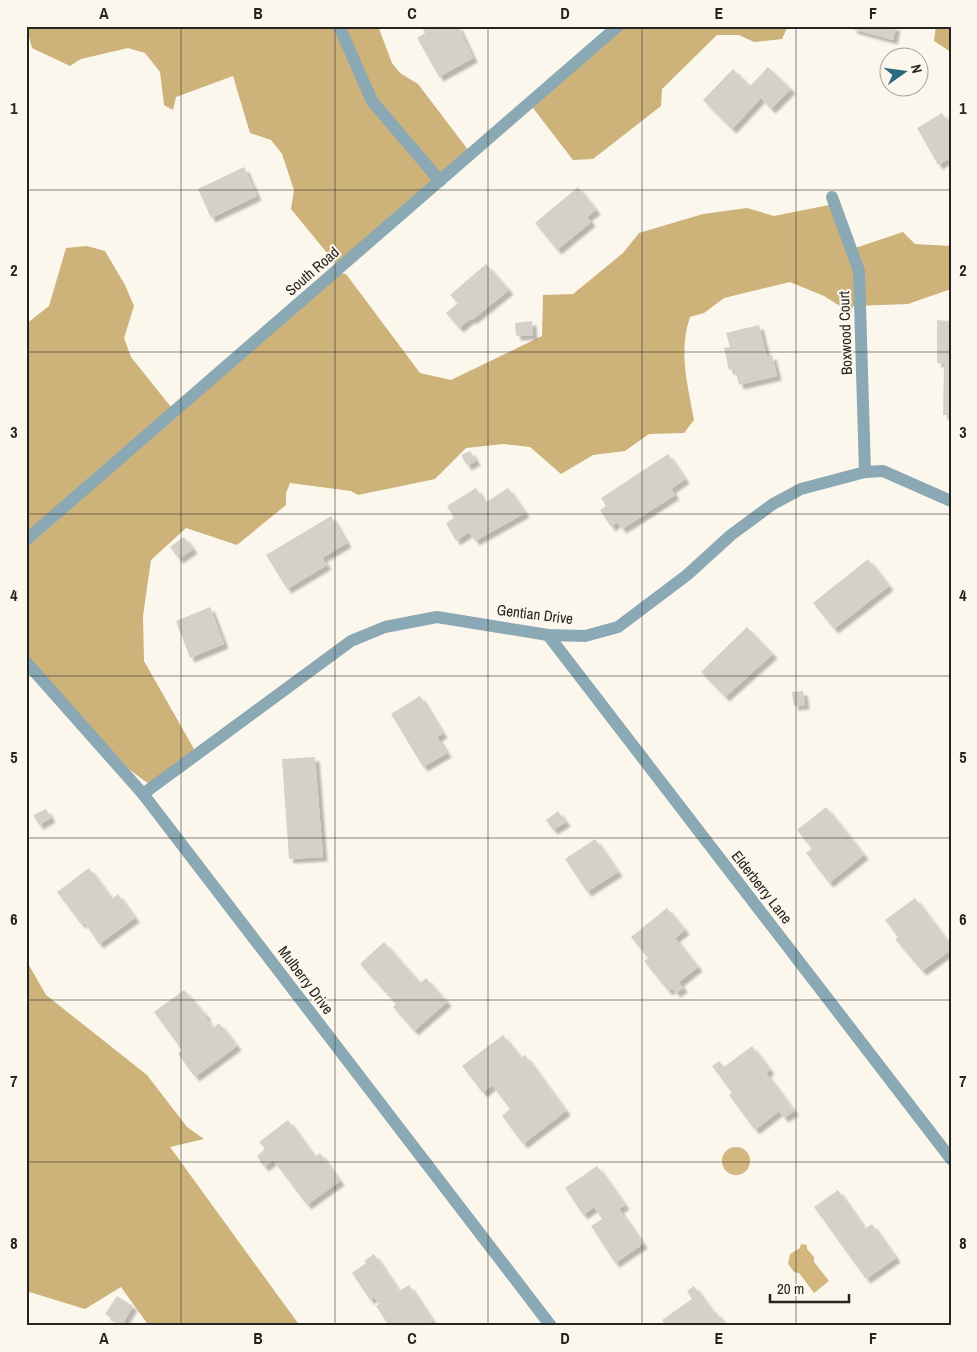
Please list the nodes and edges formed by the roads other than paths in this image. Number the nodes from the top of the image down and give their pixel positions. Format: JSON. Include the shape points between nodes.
{"nodes":[{"id":1,"x":339,"y":26,"type":"edge"},
{"id":2,"x":618,"y":26,"type":"edge"},
{"id":3,"x":440,"y":181,"type":"junction"},
{"id":4,"x":832,"y":198,"type":"dead end"},
{"id":5,"x":865,"y":472,"type":"junction"},
{"id":6,"x":951,"y":501,"type":"edge"},
{"id":7,"x":26,"y":540,"type":"edge"},
{"id":8,"x":548,"y":635,"type":"junction"},
{"id":9,"x":26,"y":662,"type":"edge"},
{"id":10,"x":143,"y":794,"type":"junction"},
{"id":11,"x":951,"y":1159,"type":"edge"},
{"id":12,"x":552,"y":1326,"type":"edge"}],
"edges":[{"from":1,"to":3,"type":"street","via":[[372,101]]},
{"from":2,"to":3,"type":"street","name":"South Road"},
{"from":3,"to":7,"type":"street","name":"South Road"},
{"from":4,"to":5,"type":"street","name":"Boxwood Court","via":[[859,271]]},
{"from":5,"to":6,"type":"street","name":"Gentian Drive","via":[[882,472]]},
{"from":5,"to":8,"type":"street","name":"Gentian Drive","via":[[801,489],[773,504],[618,627],[585,636]]},
{"from":8,"to":10,"type":"street","name":"Gentian Drive","via":[[436,617],[385,627],[351,641]]},
{"from":8,"to":11,"type":"street","name":"Elderberry Lane"},
{"from":9,"to":10,"type":"street","name":"Mulberry Drive"},
{"from":10,"to":12,"type":"street","name":"Mulberry Drive"}]}
